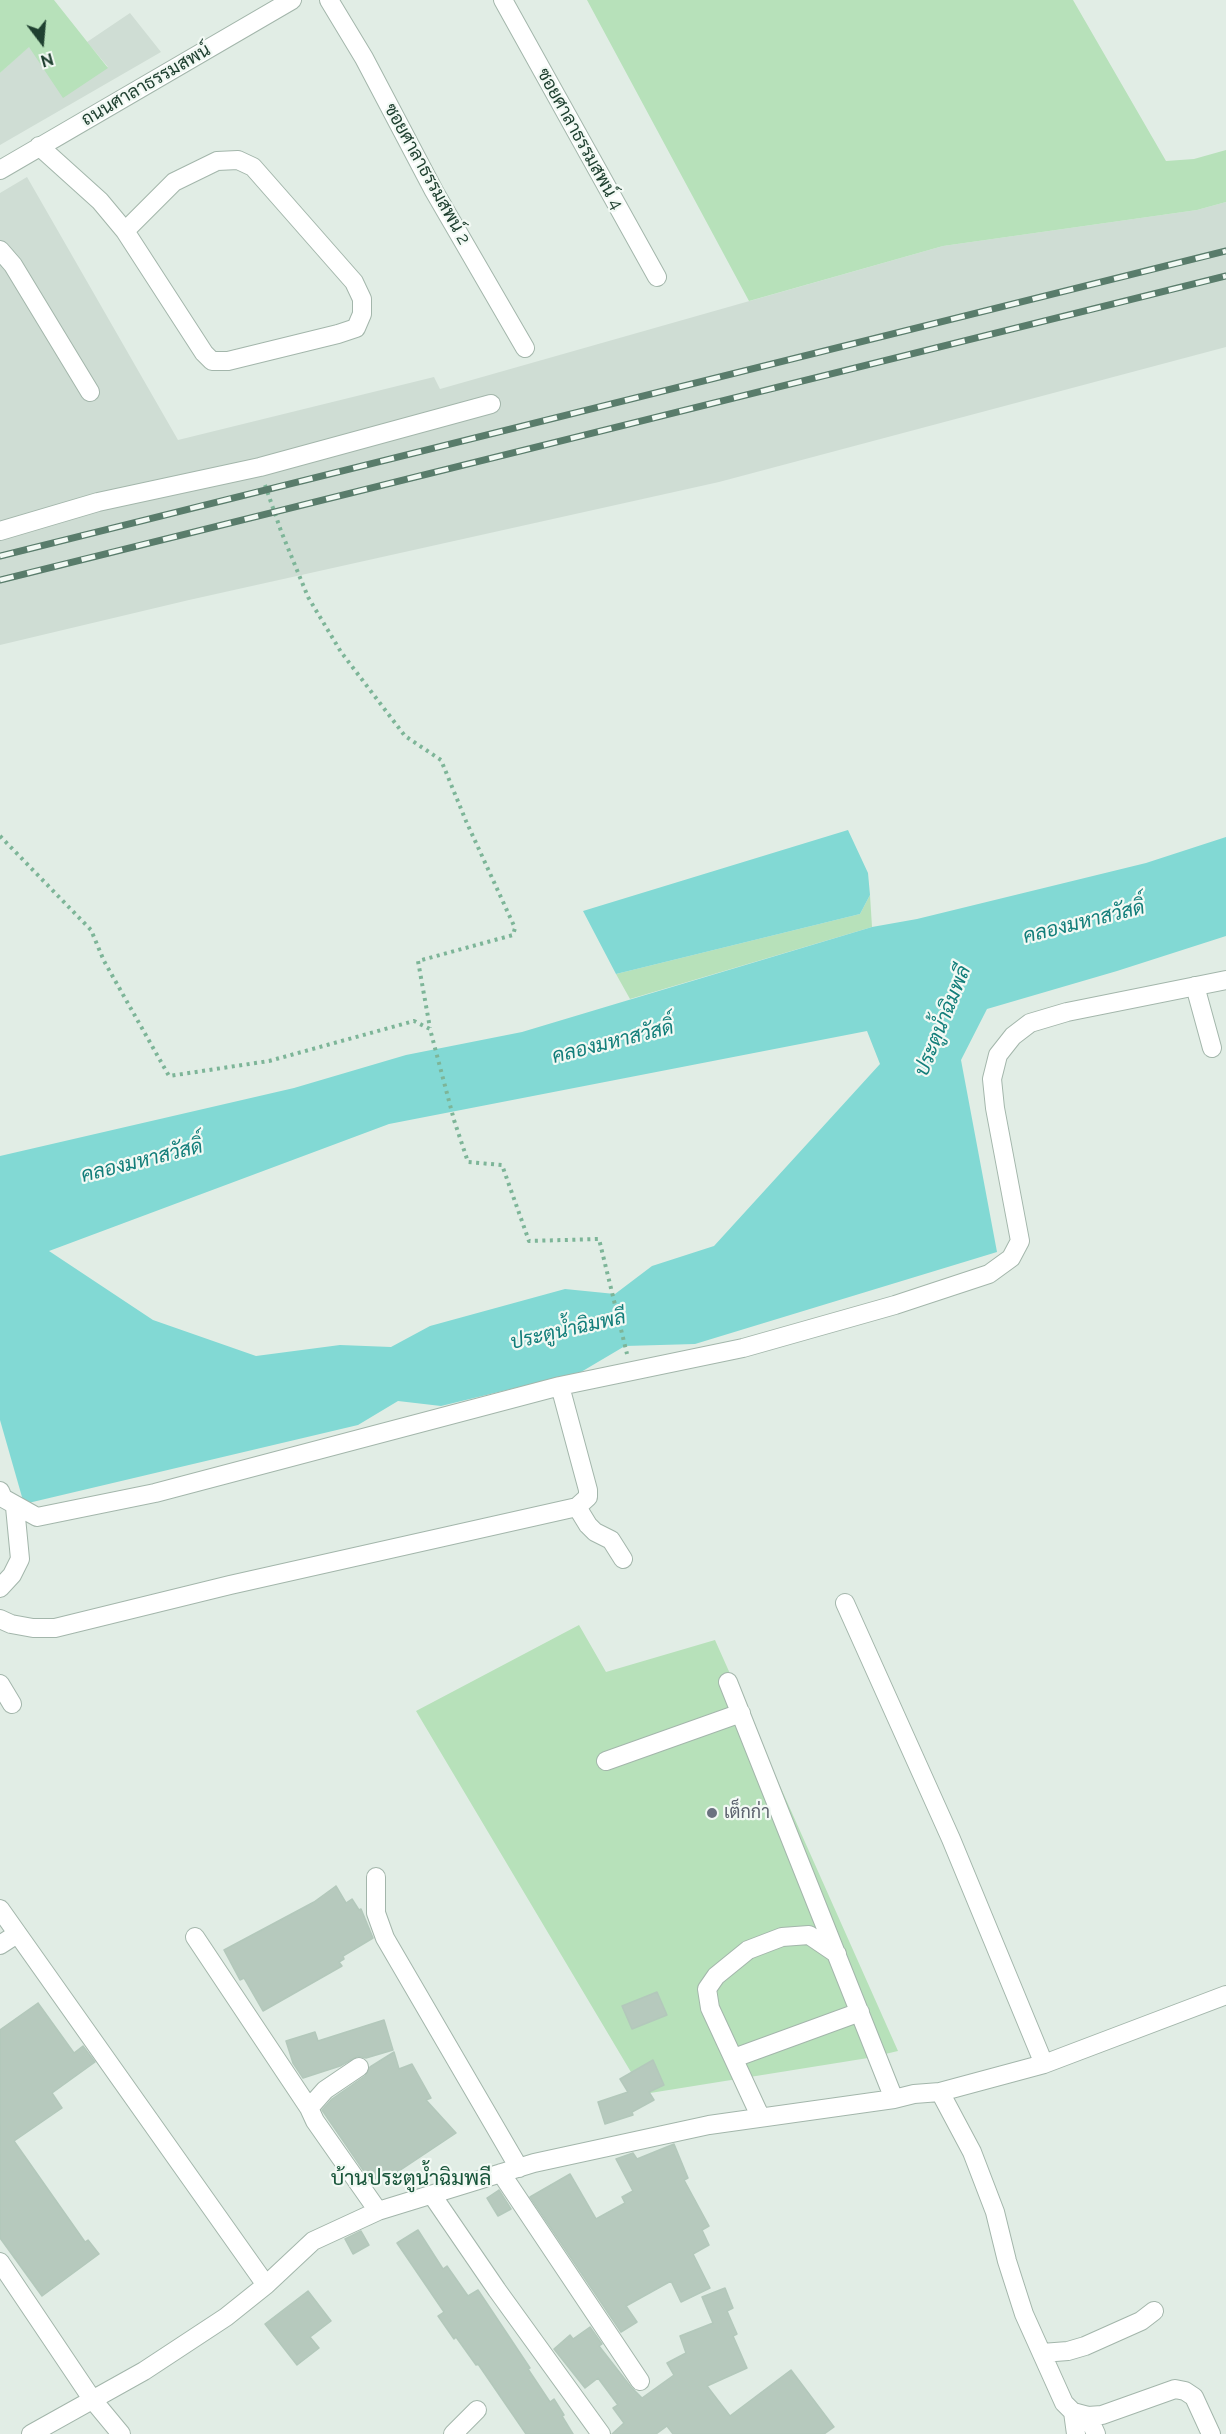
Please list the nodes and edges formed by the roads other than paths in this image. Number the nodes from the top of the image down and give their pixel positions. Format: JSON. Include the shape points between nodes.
{"nodes":[{"id":1,"x":292,"y":0,"type":"edge"},
{"id":2,"x":329,"y":0,"type":"edge"},
{"id":3,"x":503,"y":0,"type":"edge"},
{"id":4,"x":39,"y":147,"type":"junction"},
{"id":5,"x":0,"y":170,"type":"edge"},
{"id":6,"x":124,"y":231,"type":"junction"},
{"id":7,"x":0,"y":250,"type":"edge"},
{"id":8,"x":657,"y":277,"type":"dead end"},
{"id":9,"x":525,"y":348,"type":"dead end"},
{"id":10,"x":90,"y":392,"type":"dead end"},
{"id":11,"x":491,"y":404,"type":"dead end"},
{"id":12,"x":0,"y":531,"type":"edge"},
{"id":13,"x":1226,"y":980,"type":"edge"},
{"id":14,"x":1196,"y":986,"type":"junction"},
{"id":15,"x":1212,"y":1048,"type":"dead end"},
{"id":16,"x":560,"y":1386,"type":"junction"},
{"id":17,"x":0,"y":1491,"type":"edge"},
{"id":18,"x":15,"y":1507,"type":"junction"},
{"id":19,"x":577,"y":1507,"type":"junction"},
{"id":20,"x":623,"y":1559,"type":"dead end"},
{"id":21,"x":0,"y":1588,"type":"edge"},
{"id":22,"x":844,"y":1603,"type":"dead end"},
{"id":23,"x":0,"y":1619,"type":"edge"},
{"id":24,"x":729,"y":1682,"type":"dead end"},
{"id":25,"x":0,"y":1684,"type":"edge"},
{"id":26,"x":12,"y":1704,"type":"dead end"},
{"id":27,"x":741,"y":1713,"type":"junction"},
{"id":28,"x":606,"y":1761,"type":"dead end"},
{"id":29,"x":376,"y":1876,"type":"dead end"},
{"id":30,"x":0,"y":1909,"type":"edge"},
{"id":31,"x":17,"y":1934,"type":"junction"},
{"id":32,"x":195,"y":1937,"type":"dead end"},
{"id":33,"x":0,"y":1945,"type":"edge"},
{"id":34,"x":837,"y":1954,"type":"junction"},
{"id":35,"x":1226,"y":1995,"type":"edge"},
{"id":36,"x":860,"y":2012,"type":"junction"},
{"id":37,"x":734,"y":2058,"type":"junction"},
{"id":38,"x":1044,"y":2064,"type":"junction"},
{"id":39,"x":359,"y":2067,"type":"dead end"},
{"id":40,"x":940,"y":2092,"type":"junction"},
{"id":41,"x":894,"y":2099,"type":"junction"},
{"id":42,"x":309,"y":2108,"type":"junction"},
{"id":43,"x":759,"y":2116,"type":"junction"},
{"id":44,"x":519,"y":2168,"type":"junction"},
{"id":45,"x":501,"y":2173,"type":"junction"},
{"id":46,"x":432,"y":2195,"type":"junction"},
{"id":47,"x":378,"y":2211,"type":"junction"},
{"id":48,"x":0,"y":2262,"type":"edge"},
{"id":49,"x":266,"y":2285,"type":"junction"},
{"id":50,"x":1154,"y":2311,"type":"dead end"},
{"id":51,"x":1041,"y":2353,"type":"junction"},
{"id":52,"x":640,"y":2381,"type":"dead end"},
{"id":53,"x":92,"y":2399,"type":"junction"},
{"id":54,"x":477,"y":2410,"type":"dead end"},
{"id":55,"x":1080,"y":2414,"type":"junction"},
{"id":56,"x":31,"y":2434,"type":"edge"},
{"id":57,"x":121,"y":2434,"type":"edge"},
{"id":58,"x":453,"y":2434,"type":"edge"},
{"id":59,"x":602,"y":2434,"type":"edge"},
{"id":60,"x":1076,"y":2434,"type":"edge"},
{"id":61,"x":1096,"y":2434,"type":"edge"},
{"id":62,"x":1211,"y":2434,"type":"edge"}],
"edges":[{"from":1,"to":4,"type":"street","name":"ถนนศาลาธรรมสพน์"},
{"from":2,"to":9,"type":"street","name":"ซอยศาลาธรรมสพน์ 2"},
{"from":3,"to":8,"type":"street","name":"ซอยศาลาธรรมสพน์ 4"},
{"from":4,"to":5,"type":"street","name":"ถนนศาลาธรรมสพน์"},
{"from":4,"to":6,"type":"street","via":[[100,201]]},
{"from":6,"to":6,"type":"street","via":[[204,353],[217,362],[338,334],[356,328],[362,314],[362,299],[354,282],[253,166],[238,160],[217,161],[174,182]]},
{"from":7,"to":10,"type":"street"},
{"from":11,"to":12,"type":"street","via":[[260,466],[98,502]]},
{"from":13,"to":14,"type":"street"},
{"from":14,"to":15,"type":"street"},
{"from":14,"to":16,"type":"street","via":[[1030,1023],[1013,1036],[999,1055],[992,1079],[995,1108],[1020,1241],[1011,1258],[988,1274],[743,1348]]},
{"from":16,"to":18,"type":"street","via":[[155,1493],[37,1517]]},
{"from":16,"to":19,"type":"street","via":[[588,1490],[588,1497]]},
{"from":17,"to":18,"type":"street"},
{"from":18,"to":21,"type":"street","via":[[20,1559]]},
{"from":19,"to":20,"type":"street","via":[[588,1525],[611,1540]]},
{"from":19,"to":23,"type":"street","via":[[55,1628],[33,1628]]},
{"from":22,"to":38,"type":"street","via":[[951,1839]]},
{"from":24,"to":27,"type":"street"},
{"from":25,"to":26,"type":"street"},
{"from":27,"to":28,"type":"street"},
{"from":27,"to":34,"type":"street"},
{"from":29,"to":44,"type":"street","via":[[376,1912],[385,1938]]},
{"from":30,"to":31,"type":"street"},
{"from":31,"to":33,"type":"street"},
{"from":31,"to":49,"type":"street"},
{"from":32,"to":42,"type":"street"},
{"from":34,"to":36,"type":"street"},
{"from":34,"to":37,"type":"street","via":[[809,1935],[782,1936],[748,1950],[716,1976],[708,1989],[710,2008]]},
{"from":35,"to":38,"type":"street"},
{"from":36,"to":37,"type":"street"},
{"from":36,"to":41,"type":"street"},
{"from":37,"to":43,"type":"street"},
{"from":38,"to":40,"type":"street"},
{"from":39,"to":42,"type":"street","via":[[325,2090]]},
{"from":40,"to":41,"type":"street"},
{"from":40,"to":51,"type":"street","via":[[972,2152],[995,2212],[1024,2314]]},
{"from":41,"to":43,"type":"street"},
{"from":42,"to":47,"type":"street"},
{"from":43,"to":44,"type":"street"},
{"from":44,"to":45,"type":"street"},
{"from":45,"to":46,"type":"street"},
{"from":45,"to":52,"type":"street"},
{"from":46,"to":47,"type":"street"},
{"from":46,"to":59,"type":"street"},
{"from":47,"to":49,"type":"street","via":[[313,2241]]},
{"from":48,"to":53,"type":"street"},
{"from":49,"to":53,"type":"street","via":[[226,2317],[144,2371]]},
{"from":50,"to":51,"type":"street","via":[[1141,2321],[1085,2346]]},
{"from":51,"to":55,"type":"street","via":[[1064,2403]]},
{"from":53,"to":56,"type":"street"},
{"from":53,"to":57,"type":"street"},
{"from":54,"to":58,"type":"street"},
{"from":55,"to":60,"type":"street"},
{"from":55,"to":61,"type":"street"},
{"from":55,"to":62,"type":"street","via":[[1109,2413],[1175,2389],[1194,2397]]}]}
